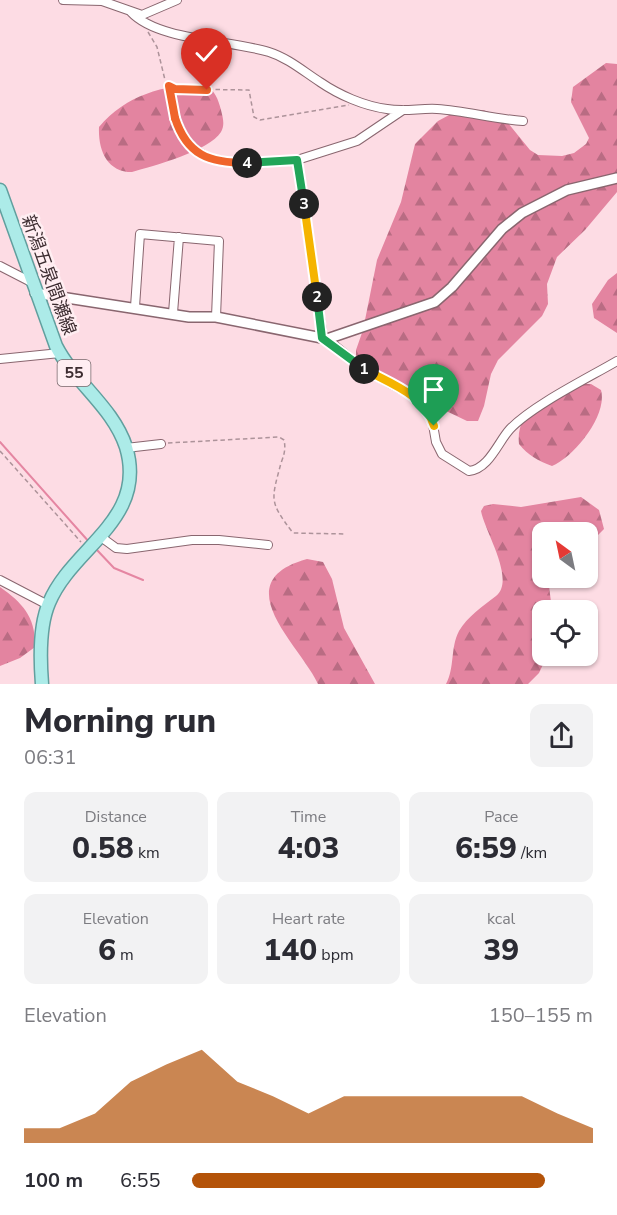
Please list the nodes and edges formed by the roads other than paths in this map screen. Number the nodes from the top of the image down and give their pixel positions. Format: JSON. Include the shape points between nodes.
{"nodes":[{"id":1,"x":63,"y":0,"type":"edge"},
{"id":2,"x":177,"y":0,"type":"edge"},
{"id":3,"x":130,"y":12,"type":"junction"},
{"id":4,"x":169,"y":86,"type":"road end"},
{"id":5,"x":403,"y":110,"type":"junction"},
{"id":6,"x":523,"y":121,"type":"dead end"},
{"id":7,"x":297,"y":160,"type":"junction"},
{"id":8,"x":617,"y":178,"type":"edge"},
{"id":9,"x":0,"y":190,"type":"edge"},
{"id":10,"x":179,"y":237,"type":"junction"},
{"id":11,"x":0,"y":266,"type":"edge"},
{"id":12,"x":33,"y":288,"type":"junction"},
{"id":13,"x":135,"y":307,"type":"junction"},
{"id":14,"x":173,"y":313,"type":"junction"},
{"id":15,"x":216,"y":317,"type":"junction"},
{"id":16,"x":325,"y":338,"type":"junction"},
{"id":17,"x":60,"y":353,"type":"junction"},
{"id":18,"x":0,"y":359,"type":"edge"},
{"id":19,"x":617,"y":361,"type":"edge"},
{"id":20,"x":161,"y":444,"type":"road end"},
{"id":21,"x":126,"y":448,"type":"junction"},
{"id":22,"x":94,"y":545,"type":"junction"},
{"id":23,"x":268,"y":545,"type":"dead end"},
{"id":24,"x":0,"y":580,"type":"edge"},
{"id":25,"x":48,"y":605,"type":"junction"},
{"id":26,"x":42,"y":684,"type":"edge"}],
"edges":[{"from":1,"to":3,"type":"street","via":[[102,1]]},
{"from":2,"to":3,"type":"street","via":[[142,15]]},
{"from":3,"to":5,"type":"street","via":[[140,21],[210,42],[269,52],[359,101]]},
{"from":4,"to":7,"type":"street","via":[[182,136],[195,152],[222,162]]},
{"from":5,"to":6,"type":"street","via":[[434,109]]},
{"from":5,"to":7,"type":"street","via":[[357,141]]},
{"from":7,"to":16,"type":"street"},
{"from":8,"to":16,"type":"street","via":[[567,190],[522,213],[502,229],[435,302]]},
{"from":9,"to":12,"type":"main road","name":"新潟五泉間瀬線","number":"55"},
{"from":10,"to":13,"type":"street","via":[[140,234]]},
{"from":10,"to":14,"type":"street"},
{"from":10,"to":15,"type":"street","via":[[219,241]]},
{"from":11,"to":12,"type":"street"},
{"from":12,"to":13,"type":"street"},
{"from":12,"to":17,"type":"main road","name":"新潟五泉間瀬線","number":"55"},
{"from":13,"to":14,"type":"street"},
{"from":14,"to":15,"type":"street"},
{"from":15,"to":16,"type":"street"},
{"from":16,"to":19,"type":"street","via":[[362,368],[417,398],[432,418],[442,454],[469,471],[476,471],[486,461],[516,424]]},
{"from":17,"to":18,"type":"street"},
{"from":17,"to":21,"type":"main road","name":"新潟五泉間瀬線","number":"55","via":[[115,423]]},
{"from":20,"to":21,"type":"street"},
{"from":21,"to":22,"type":"main road","name":"新潟五泉間瀬線","number":"55","via":[[128,483],[120,510]]},
{"from":22,"to":23,"type":"street","via":[[127,549],[192,540]]},
{"from":22,"to":25,"type":"main road","name":"新潟五泉間瀬線","number":"55","via":[[65,577]]},
{"from":24,"to":25,"type":"street"},
{"from":25,"to":26,"type":"main road","name":"新潟五泉間瀬線","number":"55","via":[[42,640]]}]}
